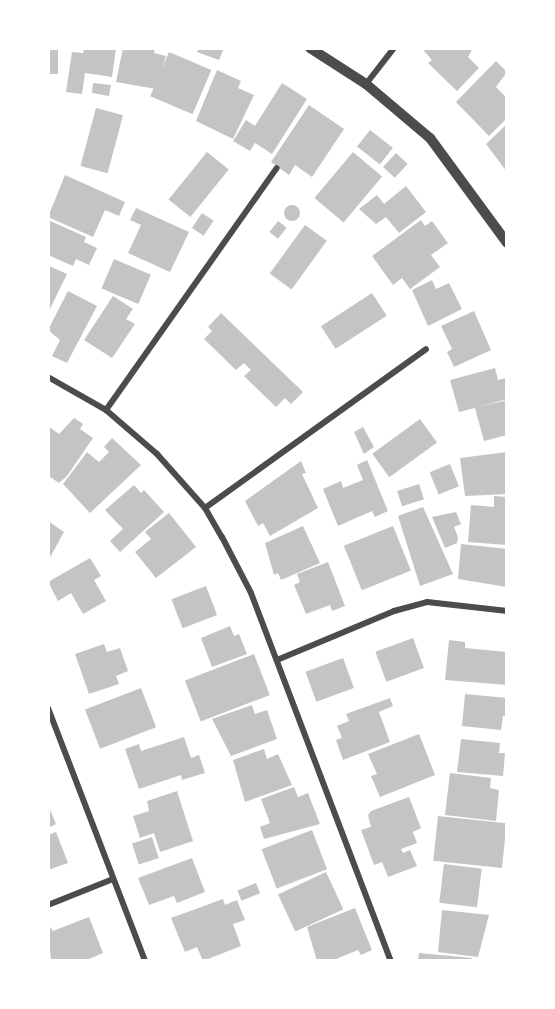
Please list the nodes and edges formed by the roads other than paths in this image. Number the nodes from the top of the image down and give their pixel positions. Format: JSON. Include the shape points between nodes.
{"nodes":[{"id":1,"x":310,"y":48,"type":"edge"},
{"id":2,"x":394,"y":48,"type":"edge"},
{"id":3,"x":366,"y":84,"type":"junction"},
{"id":4,"x":277,"y":168,"type":"dead end"},
{"id":5,"x":507,"y":243,"type":"edge"},
{"id":6,"x":426,"y":349,"type":"dead end"},
{"id":7,"x":48,"y":377,"type":"edge"},
{"id":8,"x":106,"y":410,"type":"junction"},
{"id":9,"x":205,"y":508,"type":"junction"},
{"id":10,"x":507,"y":610,"type":"edge"},
{"id":11,"x":277,"y":660,"type":"junction"},
{"id":12,"x":48,"y":708,"type":"edge"},
{"id":13,"x":113,"y":879,"type":"junction"},
{"id":14,"x":48,"y":905,"type":"edge"},
{"id":15,"x":145,"y":961,"type":"edge"},
{"id":16,"x":391,"y":961,"type":"edge"}],
"edges":[{"from":1,"to":3,"type":"street"},
{"from":2,"to":3,"type":"street"},
{"from":3,"to":5,"type":"street","via":[[430,138]]},
{"from":4,"to":8,"type":"street"},
{"from":6,"to":9,"type":"street"},
{"from":7,"to":8,"type":"street"},
{"from":8,"to":9,"type":"street","via":[[157,454]]},
{"from":9,"to":11,"type":"street","via":[[251,593]]},
{"from":10,"to":11,"type":"street","via":[[427,602],[394,611]]},
{"from":11,"to":16,"type":"street"},
{"from":12,"to":13,"type":"street"},
{"from":13,"to":14,"type":"street"},
{"from":13,"to":15,"type":"street"}]}
